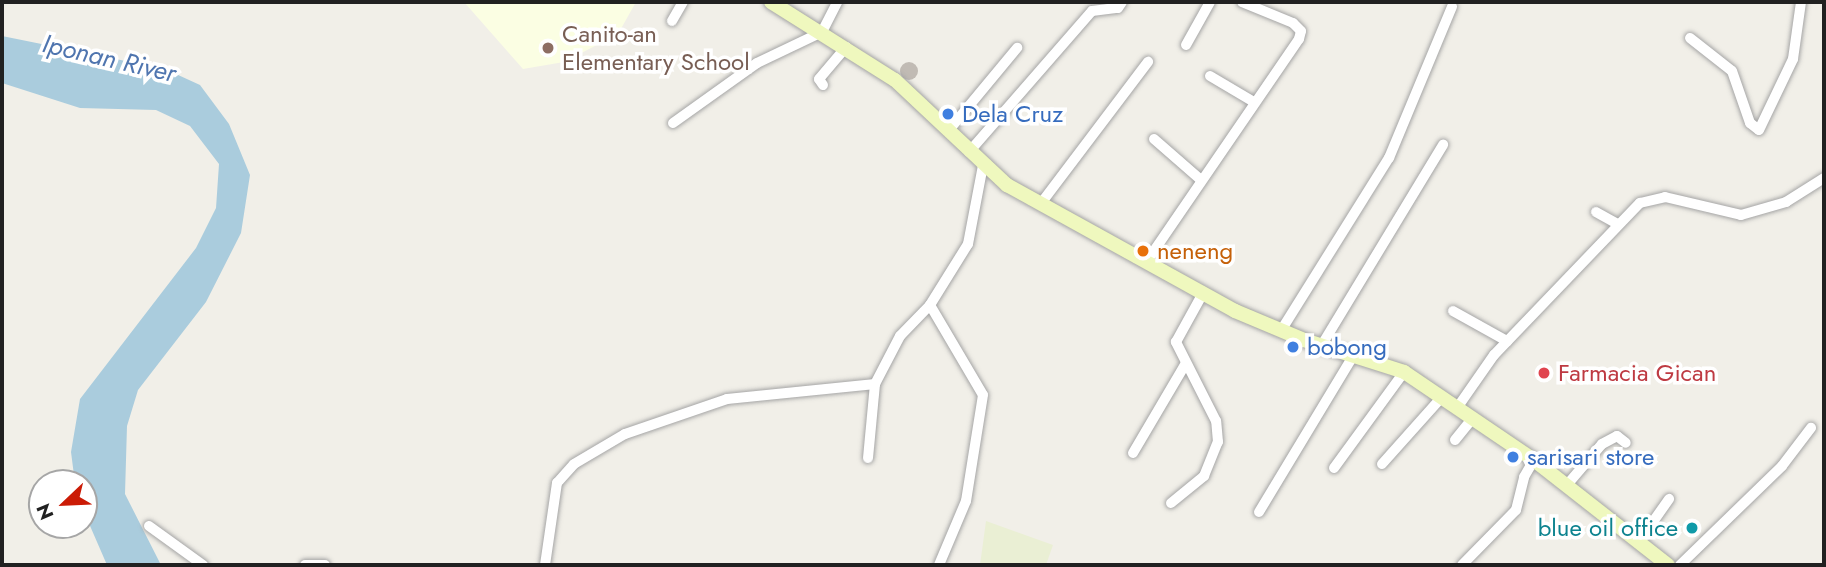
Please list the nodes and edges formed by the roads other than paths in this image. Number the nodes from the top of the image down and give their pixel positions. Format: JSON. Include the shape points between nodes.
{"nodes":[{"id":1,"x":683,"y":2,"type":"edge"},
{"id":2,"x":771,"y":2,"type":"edge"},
{"id":3,"x":837,"y":2,"type":"edge"},
{"id":4,"x":1122,"y":2,"type":"edge"},
{"id":5,"x":1210,"y":2,"type":"edge"},
{"id":6,"x":1242,"y":2,"type":"edge"},
{"id":7,"x":1801,"y":2,"type":"edge"},
{"id":8,"x":1452,"y":7,"type":"dead end"},
{"id":9,"x":672,"y":21,"type":"dead end"},
{"id":10,"x":822,"y":32,"type":"junction"},
{"id":11,"x":1690,"y":38,"type":"dead end"},
{"id":12,"x":1186,"y":45,"type":"dead end"},
{"id":13,"x":846,"y":47,"type":"junction"},
{"id":14,"x":1017,"y":48,"type":"dead end"},
{"id":15,"x":1148,"y":62,"type":"dead end"},
{"id":16,"x":1210,"y":76,"type":"dead end"},
{"id":17,"x":823,"y":85,"type":"dead end"},
{"id":18,"x":1254,"y":102,"type":"junction"},
{"id":19,"x":673,"y":122,"type":"dead end"},
{"id":20,"x":949,"y":130,"type":"junction"},
{"id":21,"x":1154,"y":139,"type":"dead end"},
{"id":22,"x":1443,"y":145,"type":"dead end"},
{"id":23,"x":969,"y":152,"type":"junction"},
{"id":24,"x":983,"y":165,"type":"junction"},
{"id":25,"x":1824,"y":178,"type":"edge"},
{"id":26,"x":1201,"y":180,"type":"junction"},
{"id":27,"x":1042,"y":202,"type":"junction"},
{"id":28,"x":1597,"y":212,"type":"dead end"},
{"id":29,"x":1615,"y":223,"type":"junction"},
{"id":30,"x":1147,"y":261,"type":"junction"},
{"id":31,"x":1203,"y":293,"type":"junction"},
{"id":32,"x":930,"y":305,"type":"junction"},
{"id":33,"x":1453,"y":311,"type":"dead end"},
{"id":34,"x":1282,"y":328,"type":"junction"},
{"id":35,"x":1507,"y":341,"type":"junction"},
{"id":36,"x":1323,"y":343,"type":"junction"},
{"id":37,"x":1356,"y":353,"type":"junction"},
{"id":38,"x":1186,"y":363,"type":"junction"},
{"id":39,"x":1404,"y":372,"type":"junction"},
{"id":40,"x":874,"y":384,"type":"junction"},
{"id":41,"x":1441,"y":398,"type":"junction"},
{"id":42,"x":1457,"y":408,"type":"junction"},
{"id":43,"x":1472,"y":419,"type":"junction"},
{"id":44,"x":1811,"y":428,"type":"dead end"},
{"id":45,"x":1455,"y":440,"type":"dead end"},
{"id":46,"x":1626,"y":443,"type":"dead end"},
{"id":47,"x":1133,"y":453,"type":"dead end"},
{"id":48,"x":867,"y":458,"type":"dead end"},
{"id":49,"x":1534,"y":460,"type":"junction"},
{"id":50,"x":1381,"y":464,"type":"dead end"},
{"id":51,"x":1334,"y":468,"type":"dead end"},
{"id":52,"x":1566,"y":486,"type":"junction"},
{"id":53,"x":1669,"y":499,"type":"dead end"},
{"id":54,"x":1171,"y":503,"type":"dead end"},
{"id":55,"x":1259,"y":513,"type":"dead end"},
{"id":56,"x":149,"y":526,"type":"dead end"},
{"id":57,"x":1638,"y":543,"type":"junction"},
{"id":58,"x":203,"y":565,"type":"edge"},
{"id":59,"x":304,"y":565,"type":"edge"},
{"id":60,"x":325,"y":565,"type":"edge"},
{"id":61,"x":545,"y":565,"type":"edge"},
{"id":62,"x":939,"y":565,"type":"edge"},
{"id":63,"x":1462,"y":565,"type":"edge"},
{"id":64,"x":1668,"y":565,"type":"edge"},
{"id":65,"x":1680,"y":565,"type":"edge"}],
"edges":[{"from":1,"to":9,"type":"street"},
{"from":2,"to":10,"type":"street"},
{"from":3,"to":10,"type":"street"},
{"from":4,"to":23,"type":"street","via":[[1118,8],[1097,7],[1086,17]]},
{"from":5,"to":12,"type":"street"},
{"from":6,"to":18,"type":"street","via":[[1301,31]]},
{"from":7,"to":11,"type":"street","via":[[1793,59],[1759,130],[1750,123],[1747,101],[1732,71]]},
{"from":8,"to":34,"type":"street","via":[[1389,158]]},
{"from":10,"to":13,"type":"street"},
{"from":10,"to":19,"type":"street","via":[[757,63]]},
{"from":13,"to":17,"type":"street","via":[[819,79]]},
{"from":13,"to":20,"type":"street","via":[[895,80]]},
{"from":14,"to":20,"type":"street"},
{"from":15,"to":27,"type":"street"},
{"from":16,"to":18,"type":"street"},
{"from":18,"to":26,"type":"street"},
{"from":20,"to":23,"type":"street"},
{"from":21,"to":26,"type":"street"},
{"from":22,"to":36,"type":"street"},
{"from":23,"to":24,"type":"street"},
{"from":24,"to":27,"type":"street"},
{"from":24,"to":32,"type":"street","via":[[968,244]]},
{"from":25,"to":29,"type":"street","via":[[1795,197],[1754,213],[1726,215],[1665,197],[1647,199]]},
{"from":26,"to":30,"type":"street"},
{"from":27,"to":30,"type":"street"},
{"from":28,"to":29,"type":"street"},
{"from":29,"to":35,"type":"street"},
{"from":30,"to":31,"type":"street"},
{"from":31,"to":34,"type":"street"},
{"from":31,"to":38,"type":"street","via":[[1176,342]]},
{"from":32,"to":40,"type":"street","via":[[905,329]]},
{"from":32,"to":62,"type":"street","via":[[983,395],[966,501]]},
{"from":33,"to":35,"type":"street"},
{"from":34,"to":36,"type":"street"},
{"from":35,"to":42,"type":"street"},
{"from":36,"to":37,"type":"street"},
{"from":37,"to":39,"type":"street"},
{"from":37,"to":55,"type":"street"},
{"from":38,"to":47,"type":"street"},
{"from":38,"to":54,"type":"street","via":[[1216,421],[1218,442],[1204,476]]},
{"from":39,"to":41,"type":"street"},
{"from":39,"to":51,"type":"street"},
{"from":40,"to":48,"type":"street"},
{"from":40,"to":61,"type":"street","via":[[727,399],[625,434],[574,464],[557,483]]},
{"from":41,"to":42,"type":"street"},
{"from":41,"to":50,"type":"street"},
{"from":42,"to":43,"type":"street"},
{"from":43,"to":45,"type":"street"},
{"from":43,"to":49,"type":"street"},
{"from":44,"to":65,"type":"street","via":[[1782,466]]},
{"from":46,"to":52,"type":"street","via":[[1617,436],[1602,444]]},
{"from":49,"to":52,"type":"street"},
{"from":49,"to":63,"type":"street","via":[[1524,477],[1516,510]]},
{"from":52,"to":57,"type":"street"},
{"from":53,"to":57,"type":"street"},
{"from":56,"to":58,"type":"street"},
{"from":57,"to":64,"type":"street"},
{"from":59,"to":60,"type":"street"}]}
